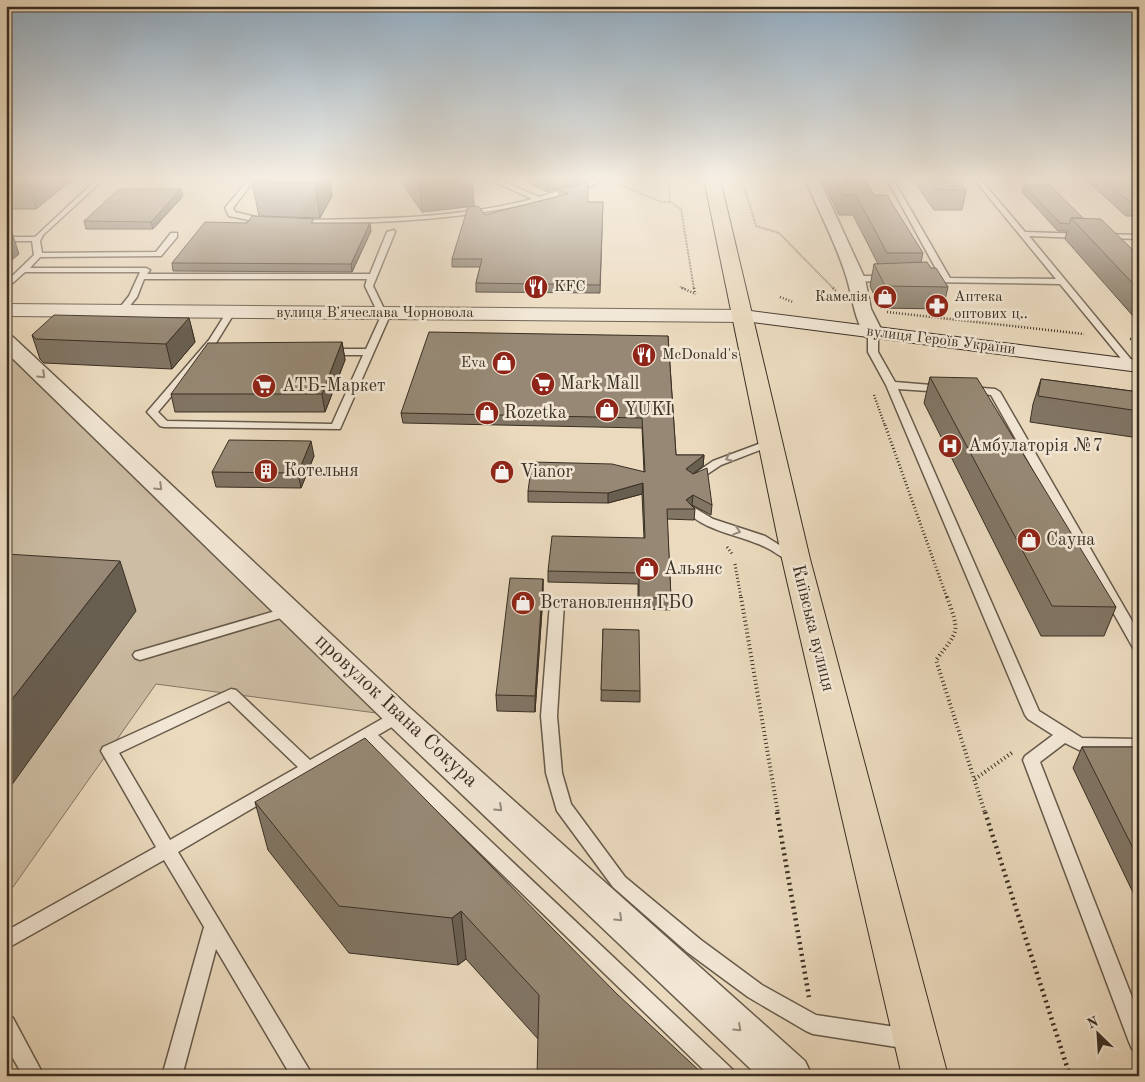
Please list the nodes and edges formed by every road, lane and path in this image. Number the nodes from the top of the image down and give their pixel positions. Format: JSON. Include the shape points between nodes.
{"nodes":[{"id":1,"x":45,"y":229,"type":"edge"},
{"id":2,"x":684,"y":229,"type":"edge"},
{"id":3,"x":724,"y":229,"type":"edge"},
{"id":4,"x":767,"y":229,"type":"edge"},
{"id":5,"x":834,"y":229,"type":"edge"},
{"id":6,"x":919,"y":229,"type":"edge"},
{"id":7,"x":1020,"y":229,"type":"edge"},
{"id":8,"x":391,"y":232,"type":"dead end"},
{"id":9,"x":1024,"y":234,"type":"junction"},
{"id":10,"x":174,"y":236,"type":"dead end"},
{"id":11,"x":1139,"y":237,"type":"edge"},
{"id":12,"x":6,"y":239,"type":"edge"},
{"id":13,"x":37,"y":239,"type":"junction"},
{"id":14,"x":158,"y":254,"type":"junction"},
{"id":15,"x":38,"y":255,"type":"junction"},
{"id":16,"x":24,"y":270,"type":"junction"},
{"id":17,"x":144,"y":273,"type":"junction"},
{"id":18,"x":373,"y":277,"type":"junction"},
{"id":19,"x":856,"y":279,"type":"junction"},
{"id":20,"x":902,"y":279,"type":"edge"},
{"id":21,"x":920,"y":280,"type":"edge"},
{"id":22,"x":947,"y":280,"type":"junction"},
{"id":23,"x":1064,"y":282,"type":"junction"},
{"id":24,"x":680,"y":287,"type":"dead end"},
{"id":25,"x":6,"y":288,"type":"edge"},
{"id":26,"x":695,"y":294,"type":"junction"},
{"id":27,"x":839,"y":294,"type":"dead end"},
{"id":28,"x":699,"y":296,"type":"dead end"},
{"id":29,"x":6,"y":310,"type":"edge"},
{"id":30,"x":121,"y":311,"type":"junction"},
{"id":31,"x":231,"y":312,"type":"junction"},
{"id":32,"x":886,"y":312,"type":"edge"},
{"id":33,"x":384,"y":313,"type":"junction"},
{"id":34,"x":743,"y":316,"type":"junction"},
{"id":35,"x":873,"y":332,"type":"junction"},
{"id":36,"x":1109,"y":336,"type":"junction"},
{"id":37,"x":1139,"y":340,"type":"edge"},
{"id":38,"x":6,"y":341,"type":"edge"},
{"id":39,"x":321,"y":352,"type":"edge"},
{"id":40,"x":370,"y":352,"type":"junction"},
{"id":41,"x":1135,"y":365,"type":"edge"},
{"id":42,"x":891,"y":385,"type":"junction"},
{"id":43,"x":871,"y":387,"type":"dead end"},
{"id":44,"x":769,"y":443,"type":"junction"},
{"id":45,"x":693,"y":480,"type":"edge"},
{"id":46,"x":693,"y":511,"type":"edge"},
{"id":47,"x":796,"y":559,"type":"junction"},
{"id":48,"x":735,"y":564,"type":"dead end"},
{"id":49,"x":556,"y":603,"type":"dead end"},
{"id":50,"x":289,"y":611,"type":"junction"},
{"id":51,"x":1139,"y":646,"type":"edge"},
{"id":52,"x":140,"y":655,"type":"dead end"},
{"id":53,"x":399,"y":716,"type":"junction"},
{"id":54,"x":367,"y":734,"type":"junction"},
{"id":55,"x":1064,"y":735,"type":"junction"},
{"id":56,"x":1139,"y":746,"type":"edge"},
{"id":57,"x":309,"y":768,"type":"junction"},
{"id":58,"x":167,"y":850,"type":"junction"},
{"id":59,"x":213,"y":927,"type":"junction"},
{"id":60,"x":6,"y":941,"type":"edge"},
{"id":61,"x":813,"y":1024,"type":"junction"},
{"id":62,"x":6,"y":1025,"type":"edge"},
{"id":63,"x":1139,"y":1042,"type":"edge"},
{"id":64,"x":920,"y":1058,"type":"edge"},
{"id":65,"x":34,"y":1076,"type":"edge"},
{"id":66,"x":172,"y":1076,"type":"edge"},
{"id":67,"x":303,"y":1076,"type":"edge"},
{"id":68,"x":725,"y":1076,"type":"edge"},
{"id":69,"x":790,"y":1076,"type":"edge"},
{"id":70,"x":1070,"y":1076,"type":"edge"}],
"edges":[{"from":1,"to":13,"type":"lane"},
{"from":2,"to":26,"type":"path"},
{"from":3,"to":34,"type":"main road","name":"Київська вулиця"},
{"from":4,"to":27,"type":"path","via":[[779,233]]},
{"from":5,"to":19,"type":"street"},
{"from":6,"to":22,"type":"lane"},
{"from":7,"to":9,"type":"lane"},
{"from":8,"to":18,"type":"lane"},
{"from":9,"to":11,"type":"lane"},
{"from":9,"to":23,"type":"lane"},
{"from":10,"to":14,"type":"lane"},
{"from":12,"to":13,"type":"lane"},
{"from":13,"to":15,"type":"lane"},
{"from":14,"to":15,"type":"lane"},
{"from":14,"to":17,"type":"lane"},
{"from":15,"to":16,"type":"lane"},
{"from":16,"to":17,"type":"lane"},
{"from":16,"to":25,"type":"lane"},
{"from":17,"to":18,"type":"lane"},
{"from":17,"to":30,"type":"lane","via":[[133,297]]},
{"from":18,"to":33,"type":"lane","via":[[369,286]]},
{"from":19,"to":20,"type":"lane"},
{"from":19,"to":35,"type":"street","via":[[862,309]]},
{"from":21,"to":22,"type":"lane"},
{"from":22,"to":23,"type":"lane"},
{"from":23,"to":36,"type":"lane"},
{"from":24,"to":26,"type":"path"},
{"from":26,"to":28,"type":"path"},
{"from":29,"to":30,"type":"street","name":"вулиця Вʼячеслава Чорновола"},
{"from":30,"to":31,"type":"street","name":"вулиця Вʼячеслава Чорновола"},
{"from":31,"to":33,"type":"street","name":"вулиця Вʼячеслава Чорновола"},
{"from":31,"to":40,"type":"lane","via":[[208,352],[152,412],[164,424],[336,427]]},
{"from":32,"to":36,"type":"path"},
{"from":33,"to":34,"type":"street","name":"вулиця Вʼячеслава Чорновола"},
{"from":33,"to":40,"type":"lane"},
{"from":34,"to":35,"type":"street","name":"вулиця Героїв України"},
{"from":34,"to":44,"type":"main road","name":"Київська вулиця"},
{"from":35,"to":41,"type":"street","name":"вулиця Героїв України"},
{"from":35,"to":42,"type":"lane","via":[[873,352]]},
{"from":36,"to":37,"type":"path"},
{"from":36,"to":41,"type":"lane"},
{"from":38,"to":50,"type":"street","name":"провулок Івана Сокура","one_way":true},
{"from":39,"to":40,"type":"lane"},
{"from":42,"to":51,"type":"lane","via":[[994,392]]},
{"from":42,"to":55,"type":"lane","via":[[1033,715]]},
{"from":43,"to":70,"type":"path","via":[[957,625],[956,634],[936,660]]},
{"from":44,"to":45,"type":"lane","one_way":true,"via":[[717,463]]},
{"from":44,"to":47,"type":"main road","name":"Київська вулиця"},
{"from":46,"to":47,"type":"lane","one_way":true,"via":[[709,522],[761,539]]},
{"from":47,"to":64,"type":"main road","name":"Київська вулиця"},
{"from":48,"to":61,"type":"path"},
{"from":49,"to":61,"type":"lane","via":[[550,716],[554,773],[563,806],[619,882],[732,974]]},
{"from":50,"to":52,"type":"lane"},
{"from":50,"to":53,"type":"street","name":"провулок Івана Сокура"},
{"from":53,"to":54,"type":"lane"},
{"from":53,"to":69,"type":"street","name":"провулок Івана Сокура","one_way":true},
{"from":54,"to":57,"type":"lane"},
{"from":54,"to":68,"type":"lane"},
{"from":55,"to":56,"type":"lane","via":[[1079,744]]},
{"from":55,"to":63,"type":"lane","via":[[1031,760]]},
{"from":57,"to":58,"type":"lane"},
{"from":57,"to":58,"type":"lane","via":[[231,694],[109,751]]},
{"from":58,"to":59,"type":"lane"},
{"from":58,"to":60,"type":"lane"},
{"from":59,"to":66,"type":"lane"},
{"from":59,"to":67,"type":"lane"},
{"from":61,"to":64,"type":"lane"},
{"from":62,"to":65,"type":"lane"}]}
